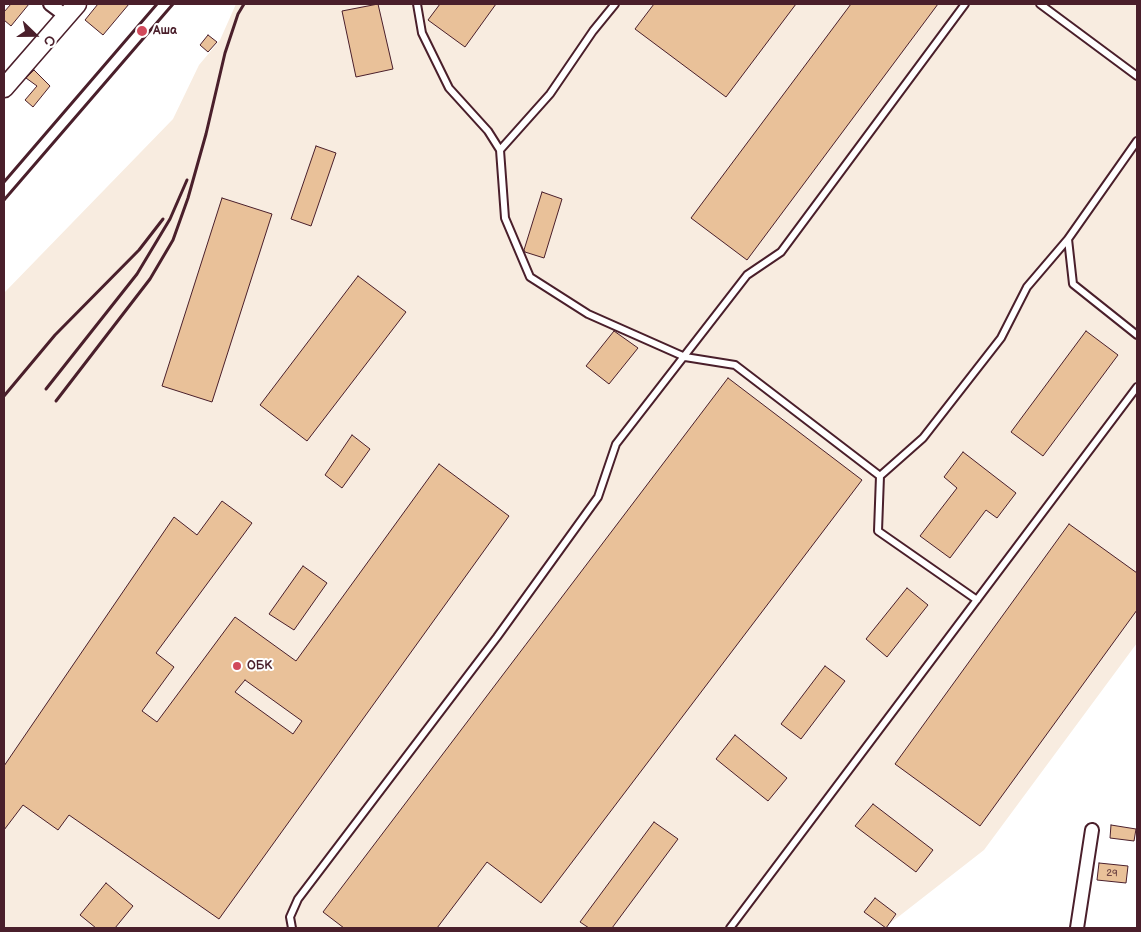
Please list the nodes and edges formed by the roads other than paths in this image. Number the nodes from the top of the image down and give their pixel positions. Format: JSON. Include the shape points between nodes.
{"nodes":[{"id":1,"x":50,"y":4,"type":"edge"},
{"id":2,"x":417,"y":4,"type":"edge"},
{"id":3,"x":615,"y":4,"type":"edge"},
{"id":4,"x":965,"y":4,"type":"edge"},
{"id":5,"x":1040,"y":4,"type":"edge"},
{"id":6,"x":71,"y":10,"type":"edge"},
{"id":7,"x":1137,"y":76,"type":"edge"},
{"id":8,"x":4,"y":88,"type":"edge"},
{"id":9,"x":1137,"y":141,"type":"edge"},
{"id":10,"x":500,"y":150,"type":"junction"},
{"id":11,"x":1068,"y":239,"type":"junction"},
{"id":12,"x":1137,"y":335,"type":"edge"},
{"id":13,"x":684,"y":357,"type":"junction"},
{"id":14,"x":1137,"y":387,"type":"edge"},
{"id":15,"x":880,"y":476,"type":"junction"},
{"id":16,"x":977,"y":600,"type":"junction"},
{"id":17,"x":1092,"y":830,"type":"dead end"},
{"id":18,"x":292,"y":928,"type":"edge"},
{"id":19,"x":730,"y":928,"type":"edge"},
{"id":20,"x":1077,"y":928,"type":"edge"}],
"edges":[{"from":1,"to":6,"type":"street"},
{"from":2,"to":10,"type":"lane","via":[[422,34],[450,88],[488,131]]},
{"from":3,"to":10,"type":"lane","via":[[550,94]]},
{"from":4,"to":13,"type":"lane","via":[[781,252],[747,276]]},
{"from":5,"to":7,"type":"lane"},
{"from":6,"to":8,"type":"street"},
{"from":9,"to":11,"type":"lane"},
{"from":10,"to":13,"type":"lane","via":[[505,218],[530,277],[588,314]]},
{"from":11,"to":12,"type":"lane","via":[[1073,284]]},
{"from":11,"to":15,"type":"lane","via":[[1027,287],[1001,338],[923,438]]},
{"from":13,"to":15,"type":"lane","via":[[735,364]]},
{"from":13,"to":18,"type":"lane","via":[[616,444],[598,497],[497,637],[298,899],[290,917]]},
{"from":14,"to":16,"type":"lane"},
{"from":15,"to":16,"type":"lane","via":[[878,531]]},
{"from":16,"to":19,"type":"lane"},
{"from":17,"to":20,"type":"street"}]}
